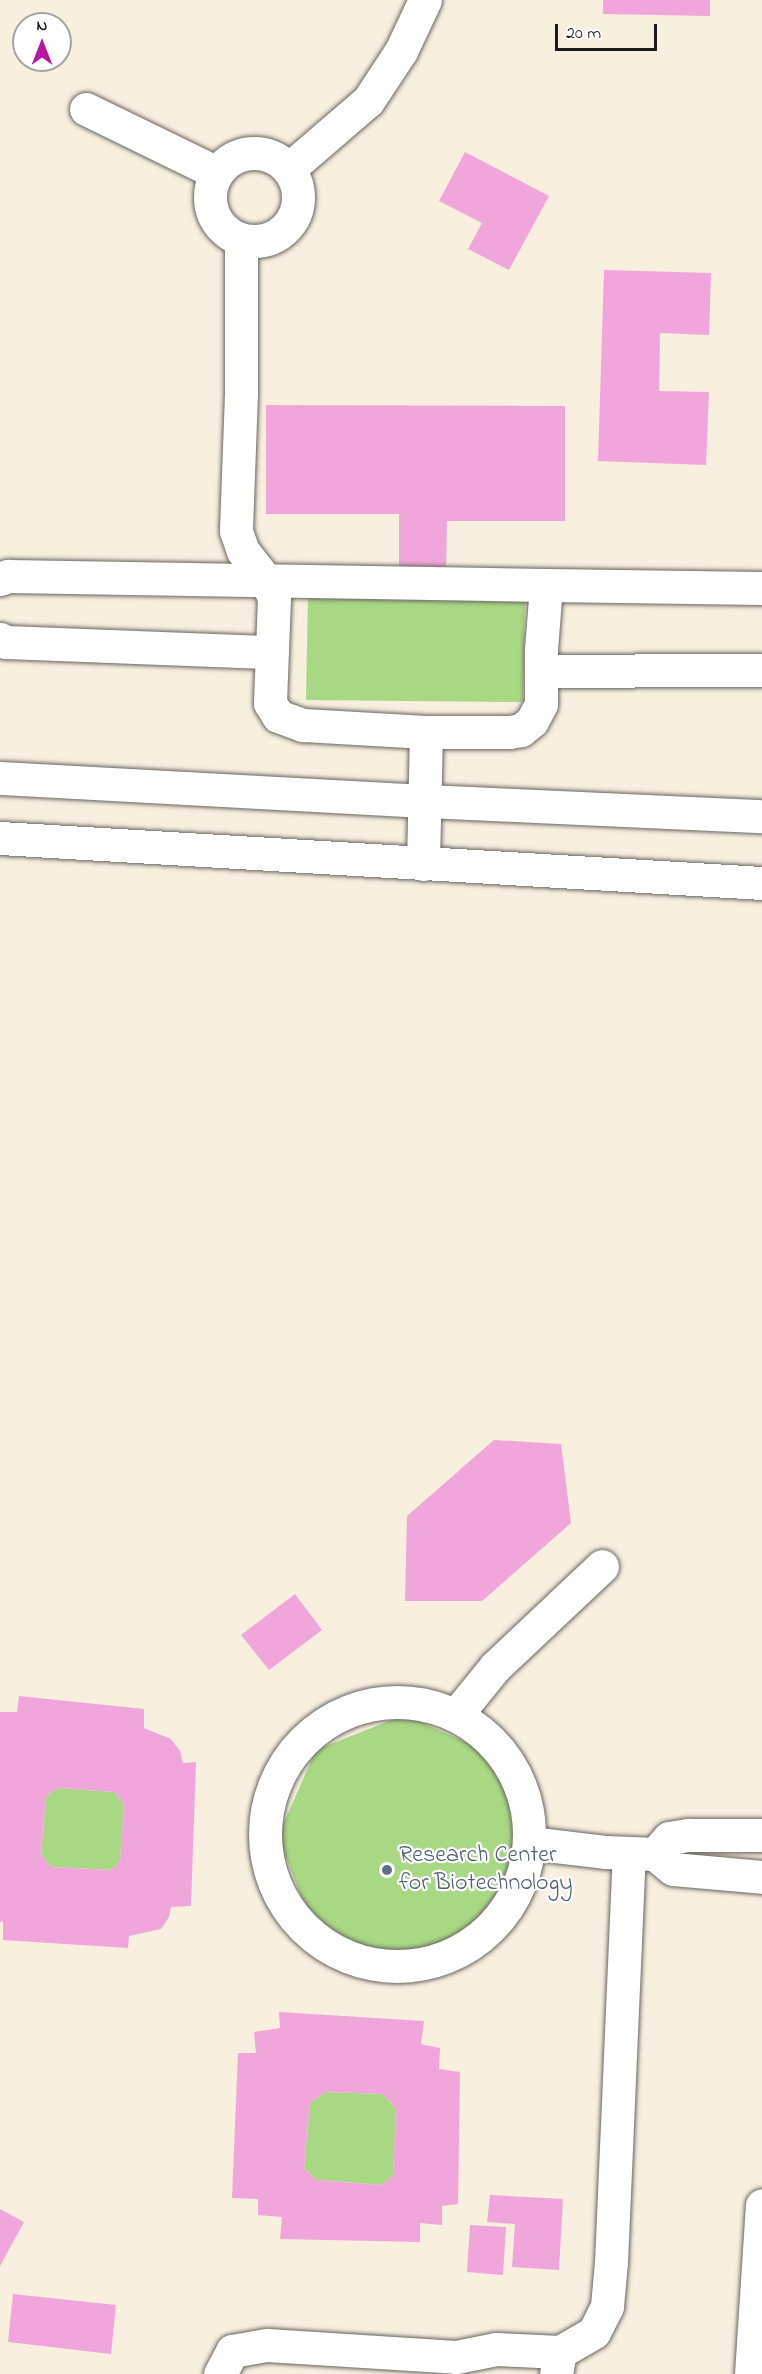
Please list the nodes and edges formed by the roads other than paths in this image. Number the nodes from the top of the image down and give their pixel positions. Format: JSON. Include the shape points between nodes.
{"nodes":[{"id":1,"x":425,"y":0,"type":"edge"},
{"id":2,"x":87,"y":109,"type":"dead end"},
{"id":3,"x":290,"y":168,"type":"junction"},
{"id":4,"x":215,"y":172,"type":"junction"},
{"id":5,"x":242,"y":240,"type":"junction"},
{"id":6,"x":0,"y":579,"type":"edge"},
{"id":7,"x":267,"y":582,"type":"junction"},
{"id":8,"x":546,"y":585,"type":"junction"},
{"id":9,"x":762,"y":588,"type":"edge"},
{"id":10,"x":0,"y":639,"type":"edge"},
{"id":11,"x":272,"y":652,"type":"junction"},
{"id":12,"x":762,"y":670,"type":"edge"},
{"id":13,"x":541,"y":671,"type":"junction"},
{"id":14,"x":426,"y":732,"type":"junction"},
{"id":15,"x":0,"y":778,"type":"edge"},
{"id":16,"x":426,"y":801,"type":"junction"},
{"id":17,"x":762,"y":816,"type":"edge"},
{"id":18,"x":0,"y":838,"type":"edge"},
{"id":19,"x":423,"y":864,"type":"junction"},
{"id":20,"x":762,"y":883,"type":"edge"},
{"id":21,"x":602,"y":1566,"type":"dead end"},
{"id":22,"x":456,"y":1715,"type":"junction"},
{"id":23,"x":762,"y":1835,"type":"edge"},
{"id":24,"x":530,"y":1843,"type":"junction"},
{"id":25,"x":642,"y":1854,"type":"junction"},
{"id":26,"x":762,"y":1877,"type":"edge"},
{"id":27,"x":762,"y":2205,"type":"edge"},
{"id":28,"x":558,"y":2363,"type":"edge"},
{"id":29,"x":458,"y":2365,"type":"edge"},
{"id":30,"x":220,"y":2374,"type":"edge"},
{"id":31,"x":751,"y":2374,"type":"edge"}],
"edges":[{"from":1,"to":3,"type":"lane","via":[[401,51],[368,101]]},
{"from":2,"to":4,"type":"lane"},
{"from":3,"to":4,"type":"lane","via":[[265,153],[237,154]]},
{"from":3,"to":5,"type":"lane","via":[[298,188],[297,211],[285,230],[265,241]]},
{"from":4,"to":5,"type":"lane","via":[[208,199],[218,225]]},
{"from":5,"to":7,"type":"lane","via":[[242,393],[236,531],[243,551]]},
{"from":6,"to":7,"type":"lane","via":[[8,576]]},
{"from":7,"to":8,"type":"lane"},
{"from":7,"to":11,"type":"lane","via":[[274,598]]},
{"from":8,"to":9,"type":"lane"},
{"from":8,"to":13,"type":"lane"},
{"from":10,"to":11,"type":"lane"},
{"from":11,"to":14,"type":"lane","via":[[270,703],[278,716],[303,725]]},
{"from":12,"to":13,"type":"lane"},
{"from":13,"to":14,"type":"lane","via":[[541,704],[532,721],[521,730]]},
{"from":14,"to":16,"type":"lane"},
{"from":15,"to":16,"type":"lane"},
{"from":16,"to":17,"type":"lane"},
{"from":16,"to":19,"type":"lane"},
{"from":18,"to":19,"type":"lane"},
{"from":19,"to":20,"type":"lane"},
{"from":21,"to":22,"type":"lane","via":[[495,1667]]},
{"from":22,"to":24,"type":"lane","via":[[498,1746],[524,1792]]},
{"from":22,"to":24,"type":"lane","via":[[409,1702],[361,1706],[310,1734],[284,1763],[266,1808],[265,1856],[281,1901],[313,1938],[355,1961],[403,1967],[450,1956],[491,1930],[519,1890]]},
{"from":23,"to":25,"type":"lane","via":[[669,1838]]},
{"from":24,"to":25,"type":"lane"},
{"from":25,"to":26,"type":"lane","via":[[673,1869]]},
{"from":25,"to":28,"type":"lane","via":[[607,2306],[594,2332]]},
{"from":27,"to":31,"type":"lane"},
{"from":28,"to":29,"type":"lane","via":[[496,2349]]},
{"from":29,"to":30,"type":"lane","via":[[267,2345],[232,2351]]}]}
